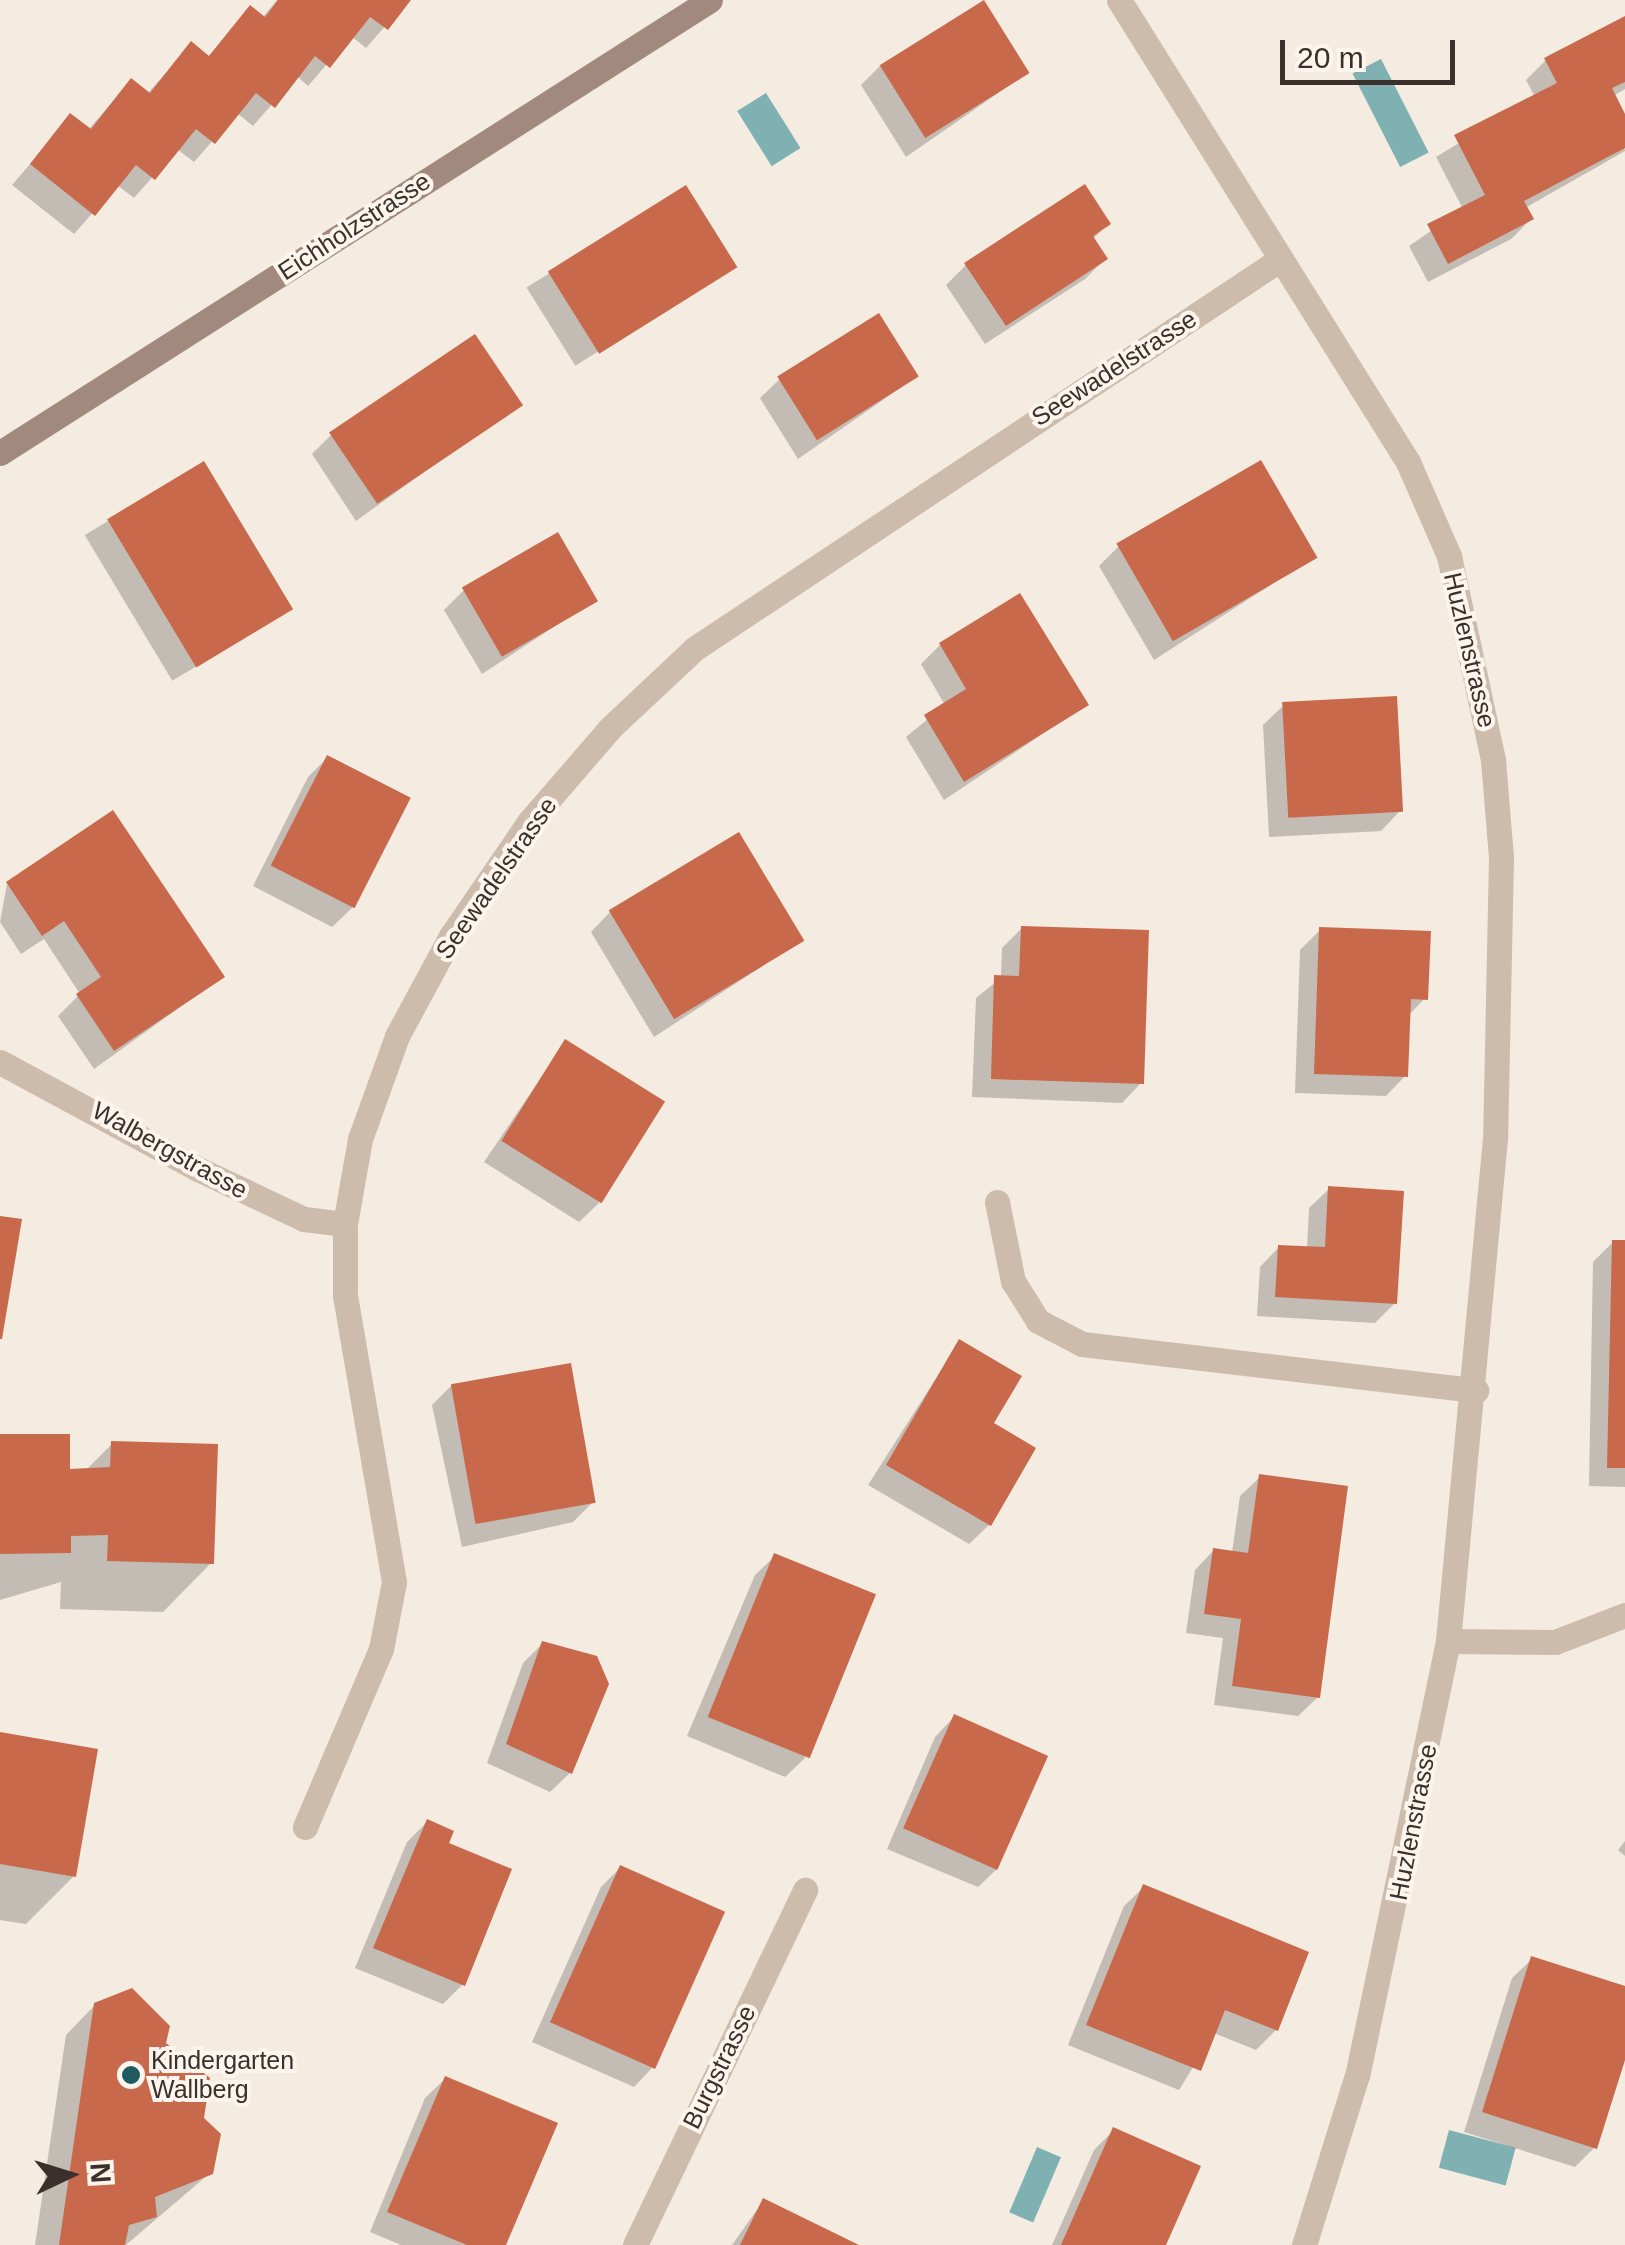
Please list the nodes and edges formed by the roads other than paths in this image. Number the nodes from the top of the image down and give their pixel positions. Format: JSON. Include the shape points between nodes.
{"nodes":[{"id":1,"x":710,"y":0,"type":"edge"},
{"id":2,"x":1119,"y":0,"type":"edge"},
{"id":3,"x":1279,"y":260,"type":"junction"},
{"id":4,"x":0,"y":453,"type":"edge"},
{"id":5,"x":0,"y":1062,"type":"edge"},
{"id":6,"x":998,"y":1202,"type":"dead end"},
{"id":7,"x":345,"y":1224,"type":"junction"},
{"id":8,"x":1476,"y":1390,"type":"junction"},
{"id":9,"x":1625,"y":1616,"type":"edge"},
{"id":10,"x":1448,"y":1641,"type":"junction"},
{"id":11,"x":305,"y":1828,"type":"dead end"},
{"id":12,"x":804,"y":1890,"type":"dead end"},
{"id":13,"x":635,"y":2245,"type":"edge"},
{"id":14,"x":1304,"y":2245,"type":"edge"}],
"edges":[{"from":1,"to":4,"type":"street","name":"Eichholzstrasse"},
{"from":2,"to":3,"type":"street","name":"Huzlenstrasse"},
{"from":3,"to":7,"type":"street","name":"Seewadelstrasse","via":[[747,608],[610,728],[518,838],[397,1036],[360,1139]]},
{"from":3,"to":8,"type":"street","name":"Huzlenstrasse","via":[[1408,462],[1449,556],[1479,665],[1501,857],[1495,1138]]},
{"from":5,"to":7,"type":"street","name":"Walbergstrasse","via":[[304,1219]]},
{"from":6,"to":8,"type":"street","via":[[1013,1281],[1038,1321],[1082,1344]]},
{"from":7,"to":11,"type":"street","name":"Seewadelstrasse","via":[[345,1295],[394,1582],[382,1649]]},
{"from":8,"to":10,"type":"street","name":"Huzlenstrasse"},
{"from":9,"to":10,"type":"street","via":[[1555,1642]]},
{"from":10,"to":14,"type":"street","name":"Huzlenstrasse","via":[[1366,2037]]},
{"from":12,"to":13,"type":"street","name":"Burgstrasse"}]}
